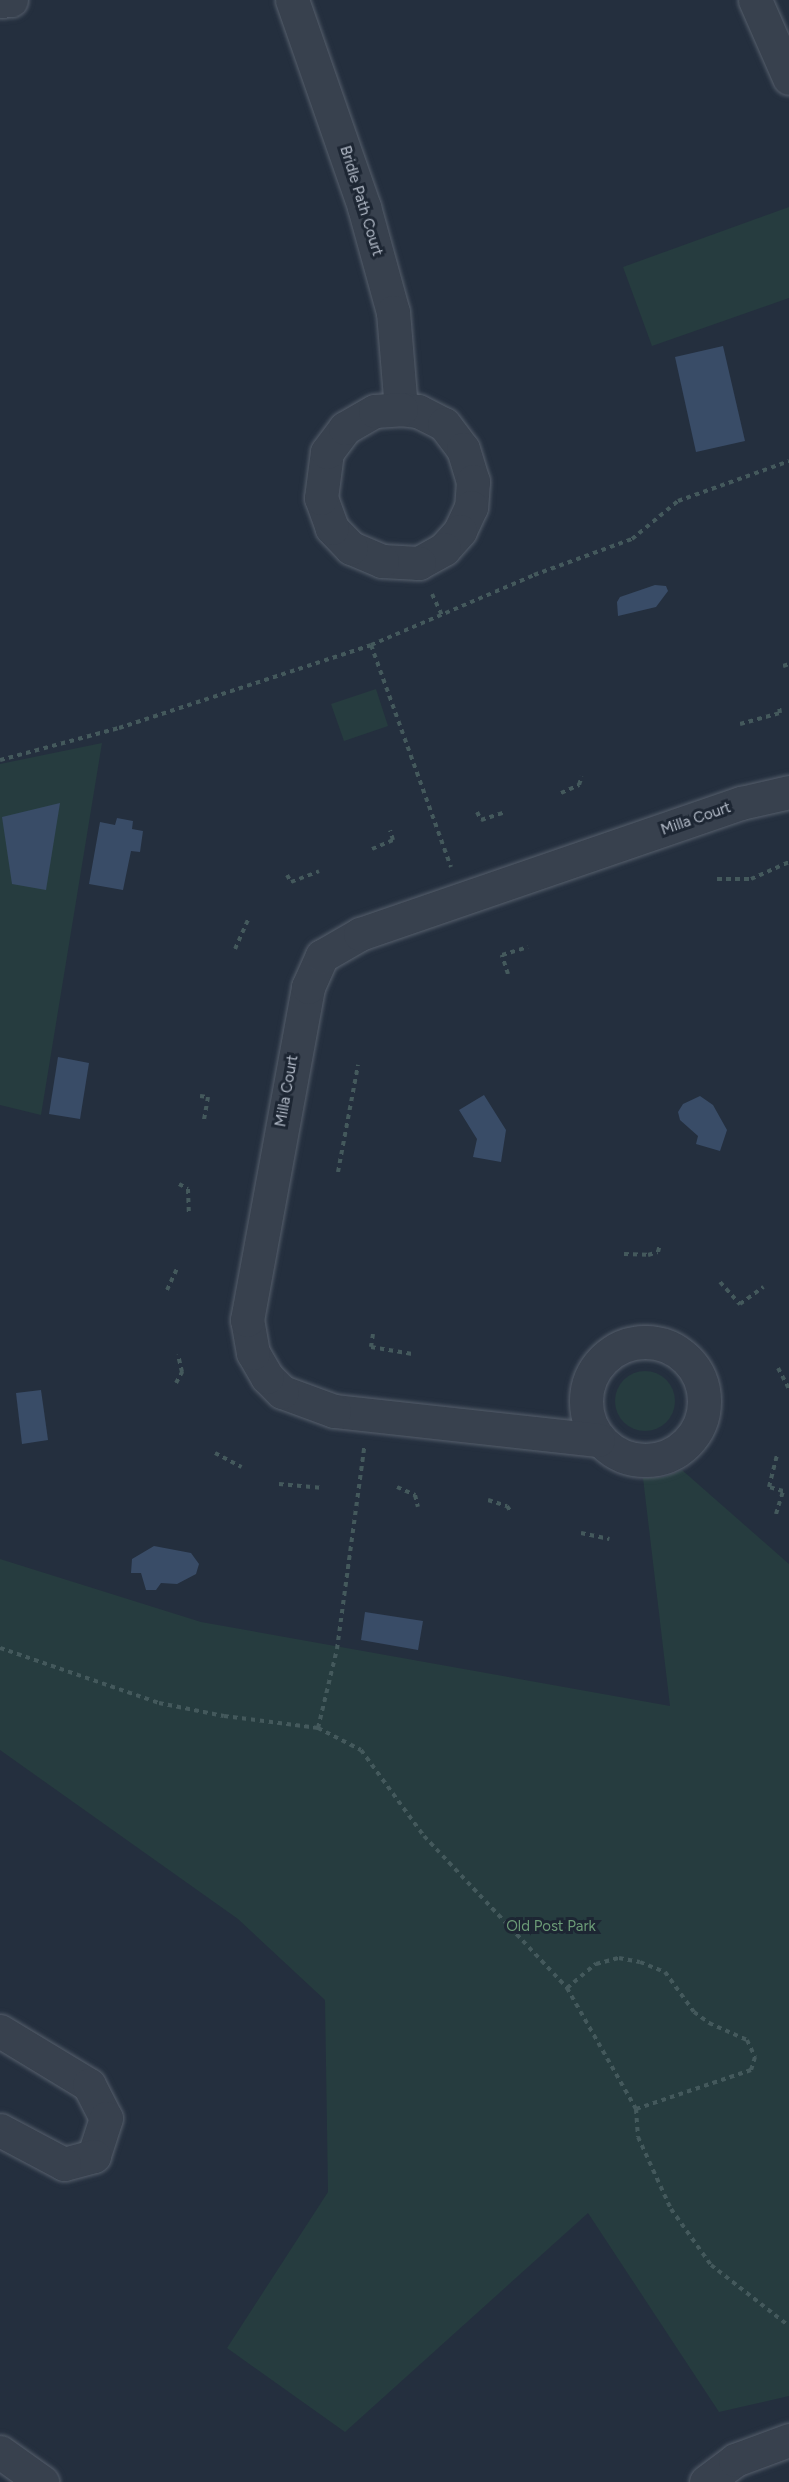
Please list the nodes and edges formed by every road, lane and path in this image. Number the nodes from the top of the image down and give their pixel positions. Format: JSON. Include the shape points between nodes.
{"nodes":[{"id":1,"x":11,"y":0,"type":"edge"},
{"id":2,"x":292,"y":0,"type":"edge"},
{"id":3,"x":754,"y":0,"type":"edge"},
{"id":4,"x":0,"y":1,"type":"edge"},
{"id":5,"x":789,"y":78,"type":"edge"},
{"id":6,"x":400,"y":409,"type":"junction"},
{"id":7,"x":789,"y":461,"type":"edge"},
{"id":8,"x":371,"y":645,"type":"junction"},
{"id":9,"x":789,"y":664,"type":"edge"},
{"id":10,"x":783,"y":666,"type":"dead end"},
{"id":11,"x":779,"y":707,"type":"dead end"},
{"id":12,"x":740,"y":724,"type":"dead end"},
{"id":13,"x":0,"y":760,"type":"edge"},
{"id":14,"x":582,"y":776,"type":"dead end"},
{"id":15,"x":789,"y":792,"type":"edge"},
{"id":16,"x":561,"y":793,"type":"dead end"},
{"id":17,"x":477,"y":812,"type":"dead end"},
{"id":18,"x":503,"y":813,"type":"dead end"},
{"id":19,"x":390,"y":830,"type":"dead end"},
{"id":20,"x":372,"y":849,"type":"dead end"},
{"id":21,"x":789,"y":862,"type":"edge"},
{"id":22,"x":319,"y":871,"type":"dead end"},
{"id":23,"x":287,"y":875,"type":"dead end"},
{"id":24,"x":717,"y":879,"type":"dead end"},
{"id":25,"x":462,"y":898,"type":"junction"},
{"id":26,"x":249,"y":918,"type":"dead end"},
{"id":27,"x":528,"y":946,"type":"dead end"},
{"id":28,"x":235,"y":949,"type":"dead end"},
{"id":29,"x":508,"y":974,"type":"dead end"},
{"id":30,"x":358,"y":1065,"type":"dead end"},
{"id":31,"x":200,"y":1096,"type":"dead end"},
{"id":32,"x":204,"y":1120,"type":"dead end"},
{"id":33,"x":338,"y":1172,"type":"dead end"},
{"id":34,"x":179,"y":1184,"type":"dead end"},
{"id":35,"x":189,"y":1212,"type":"dead end"},
{"id":36,"x":660,"y":1244,"type":"dead end"},
{"id":37,"x":624,"y":1254,"type":"dead end"},
{"id":38,"x":178,"y":1266,"type":"dead end"},
{"id":39,"x":720,"y":1282,"type":"dead end"},
{"id":40,"x":763,"y":1287,"type":"dead end"},
{"id":41,"x":167,"y":1290,"type":"dead end"},
{"id":42,"x":373,"y":1334,"type":"dead end"},
{"id":43,"x":178,"y":1354,"type":"dead end"},
{"id":44,"x":412,"y":1354,"type":"dead end"},
{"id":45,"x":778,"y":1368,"type":"dead end"},
{"id":46,"x":176,"y":1383,"type":"dead end"},
{"id":47,"x":789,"y":1389,"type":"edge"},
{"id":48,"x":368,"y":1414,"type":"junction"},
{"id":49,"x":598,"y":1440,"type":"dead end"},
{"id":50,"x":215,"y":1453,"type":"dead end"},
{"id":51,"x":777,"y":1456,"type":"dead end"},
{"id":52,"x":241,"y":1467,"type":"dead end"},
{"id":53,"x":279,"y":1484,"type":"dead end"},
{"id":54,"x":397,"y":1487,"type":"dead end"},
{"id":55,"x":323,"y":1488,"type":"dead end"},
{"id":56,"x":488,"y":1500,"type":"dead end"},
{"id":57,"x":418,"y":1506,"type":"dead end"},
{"id":58,"x":511,"y":1512,"type":"dead end"},
{"id":59,"x":776,"y":1514,"type":"dead end"},
{"id":60,"x":581,"y":1533,"type":"dead end"},
{"id":61,"x":609,"y":1539,"type":"dead end"},
{"id":62,"x":0,"y":1648,"type":"edge"},
{"id":63,"x":318,"y":1728,"type":"junction"},
{"id":64,"x":567,"y":1988,"type":"junction"},
{"id":65,"x":4,"y":2045,"type":"edge"},
{"id":66,"x":636,"y":2109,"type":"junction"},
{"id":67,"x":0,"y":2130,"type":"edge"},
{"id":68,"x":789,"y":2326,"type":"edge"},
{"id":69,"x":789,"y":2440,"type":"edge"},
{"id":70,"x":0,"y":2452,"type":"edge"},
{"id":71,"x":42,"y":2482,"type":"edge"},
{"id":72,"x":706,"y":2482,"type":"edge"}],
"edges":[{"from":1,"to":4,"type":"street"},
{"from":2,"to":6,"type":"street","name":"Bridle Path Court","via":[[361,196],[393,312]]},
{"from":3,"to":5,"type":"street"},
{"from":6,"to":6,"type":"street","via":[[375,411],[345,428],[327,452],[321,498],[332,528],[351,548],[382,561],[418,563],[444,549],[460,531],[471,507],[473,481],[463,449],[444,424],[418,411]]},
{"from":7,"to":8,"type":"path","via":[[678,501],[632,539],[534,575]]},
{"from":8,"to":13,"type":"path","via":[[119,728]]},
{"from":8,"to":25,"type":"path"},
{"from":9,"to":10,"type":"path"},
{"from":11,"to":12,"type":"path","via":[[780,713]]},
{"from":14,"to":16,"type":"path","via":[[579,785]]},
{"from":15,"to":25,"type":"street","name":"Milla Court","via":[[741,803]]},
{"from":17,"to":18,"type":"path","via":[[481,820]]},
{"from":19,"to":20,"type":"path","via":[[393,840]]},
{"from":21,"to":24,"type":"path","via":[[751,879]]},
{"from":22,"to":23,"type":"path","via":[[291,882]]},
{"from":25,"to":48,"type":"street","name":"Milla Court","via":[[360,934],[322,956],[308,987],[298,1030],[247,1320],[250,1344],[267,1377],[282,1392],[334,1411]]},
{"from":26,"to":28,"type":"path"},
{"from":27,"to":29,"type":"path","via":[[502,955]]},
{"from":30,"to":33,"type":"path"},
{"from":31,"to":32,"type":"path","via":[[208,1098]]},
{"from":34,"to":35,"type":"path","via":[[188,1189]]},
{"from":36,"to":37,"type":"path","via":[[658,1252],[648,1255]]},
{"from":38,"to":41,"type":"path"},
{"from":39,"to":40,"type":"path","via":[[740,1304]]},
{"from":42,"to":44,"type":"path","via":[[371,1347]]},
{"from":43,"to":46,"type":"path","via":[[182,1372]]},
{"from":45,"to":47,"type":"path"},
{"from":48,"to":49,"type":"street","name":"Milla Court"},
{"from":48,"to":63,"type":"path","via":[[337,1649]]},
{"from":50,"to":52,"type":"path"},
{"from":51,"to":59,"type":"path","via":[[769,1487],[783,1491]]},
{"from":53,"to":55,"type":"path"},
{"from":54,"to":57,"type":"path","via":[[415,1495]]},
{"from":56,"to":58,"type":"path","via":[[507,1506]]},
{"from":60,"to":61,"type":"path"},
{"from":62,"to":63,"type":"path","via":[[159,1702],[224,1716]]},
{"from":63,"to":64,"type":"path","via":[[361,1750],[424,1836]]},
{"from":64,"to":66,"type":"path"},
{"from":64,"to":66,"type":"path","via":[[596,1964],[619,1958],[640,1962],[665,1972],[694,2012],[709,2024],[747,2040],[755,2057],[752,2070]]},
{"from":65,"to":67,"type":"street","via":[[89,2085],[106,2118],[94,2156],[64,2164]]},
{"from":66,"to":68,"type":"path","via":[[638,2137],[671,2210],[711,2265]]},
{"from":69,"to":72,"type":"street","via":[[735,2460]]},
{"from":70,"to":71,"type":"street"}]}
